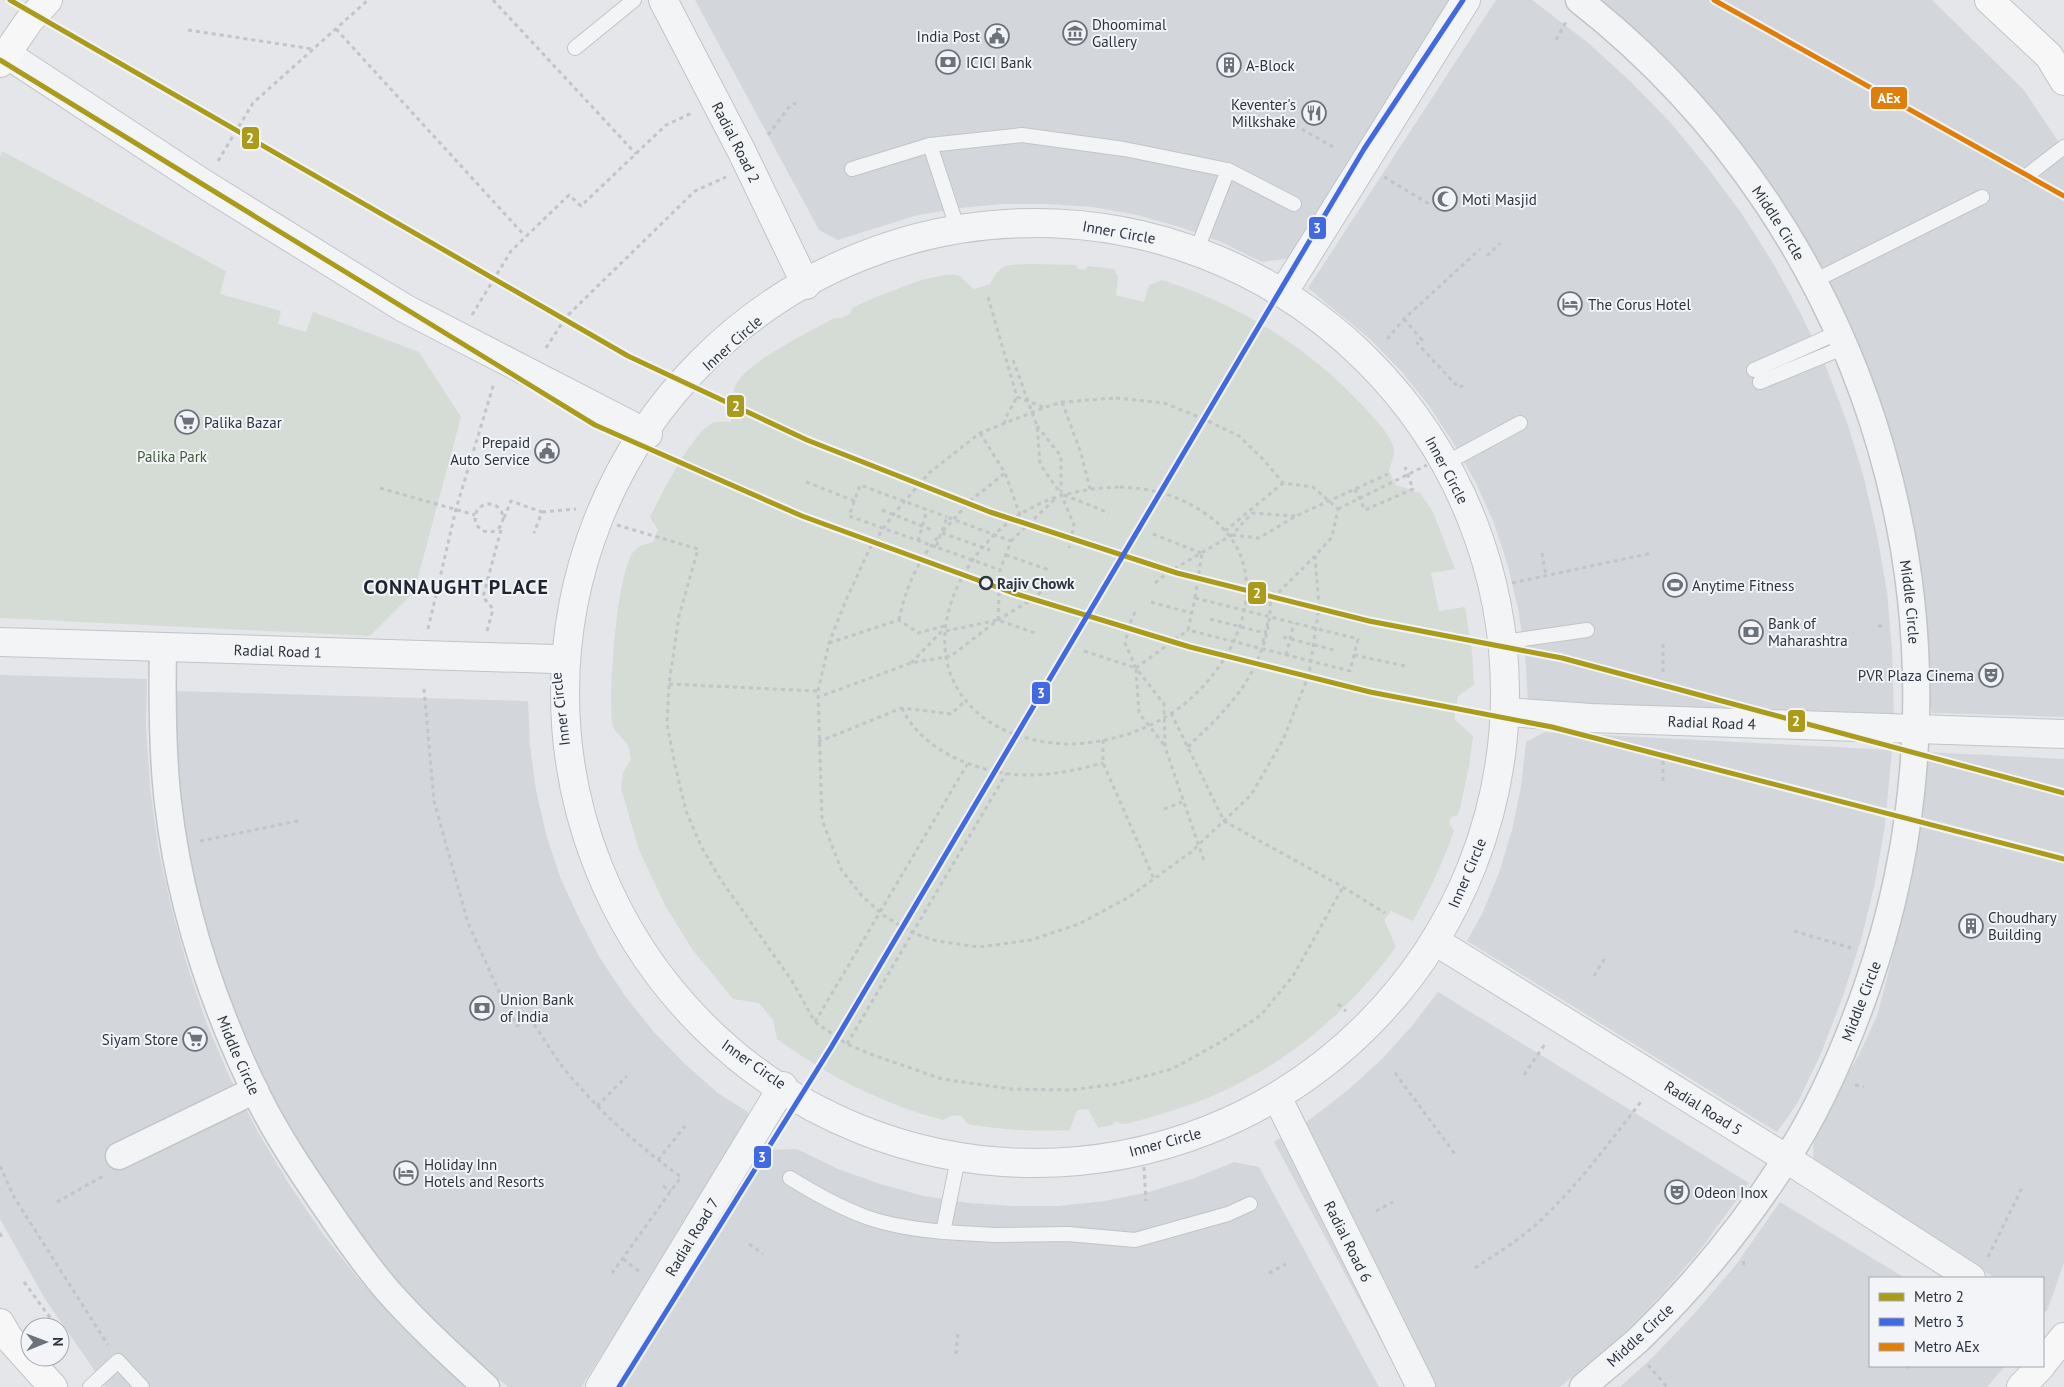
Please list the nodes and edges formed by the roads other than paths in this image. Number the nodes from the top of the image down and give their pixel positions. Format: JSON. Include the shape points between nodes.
{"nodes":[{"id":1,"x":48,"y":0,"type":"edge"},
{"id":2,"x":634,"y":0,"type":"edge"},
{"id":3,"x":663,"y":0,"type":"edge"},
{"id":4,"x":1466,"y":0,"type":"edge"},
{"id":5,"x":1579,"y":0,"type":"edge"},
{"id":6,"x":1989,"y":0,"type":"edge"},
{"id":7,"x":575,"y":48,"type":"dead end"},
{"id":8,"x":3,"y":58,"type":"edge"},
{"id":9,"x":2056,"y":58,"type":"edge"},
{"id":10,"x":2064,"y":81,"type":"edge"},
{"id":11,"x":930,"y":145,"type":"junction"},
{"id":12,"x":2064,"y":147,"type":"edge"},
{"id":13,"x":852,"y":169,"type":"dead end"},
{"id":14,"x":1228,"y":170,"type":"junction"},
{"id":15,"x":2029,"y":174,"type":"dead end"},
{"id":16,"x":1982,"y":198,"type":"dead end"},
{"id":17,"x":1294,"y":204,"type":"dead end"},
{"id":18,"x":958,"y":230,"type":"junction"},
{"id":19,"x":1196,"y":252,"type":"junction"},
{"id":20,"x":1814,"y":281,"type":"junction"},
{"id":21,"x":806,"y":286,"type":"junction"},
{"id":22,"x":1284,"y":292,"type":"junction"},
{"id":23,"x":1842,"y":339,"type":"junction"},
{"id":24,"x":1757,"y":376,"type":"dead end"},
{"id":25,"x":1520,"y":423,"type":"dead end"},
{"id":26,"x":648,"y":434,"type":"junction"},
{"id":27,"x":1444,"y":460,"type":"junction"},
{"id":28,"x":1587,"y":630,"type":"dead end"},
{"id":29,"x":0,"y":642,"type":"edge"},
{"id":30,"x":1503,"y":642,"type":"junction"},
{"id":31,"x":163,"y":648,"type":"junction"},
{"id":32,"x":554,"y":659,"type":"junction"},
{"id":33,"x":1508,"y":712,"type":"junction"},
{"id":34,"x":1916,"y":729,"type":"junction"},
{"id":35,"x":2064,"y":734,"type":"edge"},
{"id":36,"x":1435,"y":941,"type":"junction"},
{"id":37,"x":783,"y":1086,"type":"junction"},
{"id":38,"x":255,"y":1090,"type":"junction"},
{"id":39,"x":1277,"y":1096,"type":"junction"},
{"id":40,"x":960,"y":1154,"type":"junction"},
{"id":41,"x":118,"y":1156,"type":"dead end"},
{"id":42,"x":1787,"y":1159,"type":"junction"},
{"id":43,"x":790,"y":1178,"type":"dead end"},
{"id":44,"x":1250,"y":1204,"type":"dead end"},
{"id":45,"x":942,"y":1232,"type":"junction"},
{"id":46,"x":1978,"y":1270,"type":"edge"},
{"id":47,"x":3,"y":1331,"type":"edge"},
{"id":48,"x":2041,"y":1367,"type":"edge"},
{"id":49,"x":53,"y":1387,"type":"edge"},
{"id":50,"x":90,"y":1387,"type":"edge"},
{"id":51,"x":142,"y":1387,"type":"edge"},
{"id":52,"x":486,"y":1387,"type":"edge"},
{"id":53,"x":600,"y":1387,"type":"edge"},
{"id":54,"x":1421,"y":1387,"type":"edge"},
{"id":55,"x":1583,"y":1387,"type":"edge"},
{"id":56,"x":2021,"y":1387,"type":"edge"}],
"edges":[{"from":1,"to":8,"type":"main road","via":[[28,21]]},
{"from":2,"to":7,"type":"lane"},
{"from":3,"to":21,"type":"street","name":"Radial Road 2","via":[[742,152]]},
{"from":4,"to":22,"type":"street"},
{"from":5,"to":20,"type":"street","name":"Middle Circle","via":[[1644,55],[1720,139],[1755,184]]},
{"from":6,"to":9,"type":"main road"},
{"from":8,"to":26,"type":"street","via":[[404,308]]},
{"from":9,"to":10,"type":"main road"},
{"from":11,"to":13,"type":"lane"},
{"from":11,"to":14,"type":"lane","via":[[1022,135],[1124,149]]},
{"from":11,"to":18,"type":"lane"},
{"from":12,"to":15,"type":"lane"},
{"from":14,"to":17,"type":"lane"},
{"from":14,"to":19,"type":"lane"},
{"from":16,"to":20,"type":"lane"},
{"from":18,"to":19,"type":"street","name":"Inner Circle","via":[[1026,223],[1093,226],[1160,239]]},
{"from":18,"to":21,"type":"street","name":"Inner Circle","via":[[904,242],[853,261]]},
{"from":19,"to":22,"type":"street","name":"Inner Circle","via":[[1224,261]]},
{"from":20,"to":23,"type":"street","name":"Middle Circle"},
{"from":21,"to":26,"type":"street","name":"Inner Circle","via":[[745,327],[684,387]]},
{"from":22,"to":27,"type":"street","name":"Inner Circle","via":[[1366,358],[1427,431]]},
{"from":23,"to":24,"type":"lane"},
{"from":23,"to":34,"type":"street","name":"Middle Circle","via":[[1878,437],[1904,546],[1916,658]]},
{"from":25,"to":27,"type":"lane"},
{"from":26,"to":32,"type":"street","name":"Inner Circle","via":[[598,517],[571,589]]},
{"from":27,"to":30,"type":"street","name":"Inner Circle","via":[[1481,540],[1497,600]]},
{"from":28,"to":30,"type":"lane"},
{"from":29,"to":31,"type":"street","name":"Radial Road 1"},
{"from":30,"to":33,"type":"street","name":"Inner Circle"},
{"from":31,"to":32,"type":"street","name":"Radial Road 1"},
{"from":31,"to":38,"type":"street","name":"Middle Circle","via":[[162,726],[168,803],[181,880],[201,955],[226,1028]]},
{"from":32,"to":37,"type":"street","name":"Inner Circle","via":[[556,704],[573,806],[596,870],[624,924],[637,948],[677,1000],[727,1047]]},
{"from":33,"to":34,"type":"street","name":"Radial Road 4","via":[[1590,718]]},
{"from":33,"to":36,"type":"street","name":"Inner Circle","via":[[1492,808],[1459,899]]},
{"from":34,"to":35,"type":"street","name":"Radial Road 4"},
{"from":34,"to":42,"type":"street","name":"Middle Circle","via":[[1905,837],[1894,897],[1878,956],[1833,1070]]},
{"from":36,"to":39,"type":"street","name":"Inner Circle","via":[[1403,987],[1365,1029],[1338,1054]]},
{"from":36,"to":42,"type":"street","name":"Radial Road 5"},
{"from":37,"to":40,"type":"street","name":"Inner Circle","via":[[864,1130]]},
{"from":37,"to":53,"type":"street","name":"Radial Road 7"},
{"from":38,"to":41,"type":"street"},
{"from":38,"to":52,"type":"street","name":"Middle Circle","via":[[297,1166],[387,1290]]},
{"from":39,"to":40,"type":"street","name":"Inner Circle","via":[[1212,1129],[1143,1151],[1059,1162],[975,1158]]},
{"from":39,"to":54,"type":"street","name":"Radial Road 6"},
{"from":40,"to":45,"type":"lane"},
{"from":42,"to":46,"type":"street","name":"Radial Road 5"},
{"from":42,"to":55,"type":"street","name":"Middle Circle","via":[[1732,1236],[1686,1291],[1635,1342]]},
{"from":43,"to":45,"type":"lane","via":[[819,1196],[868,1218],[902,1227]]},
{"from":44,"to":45,"type":"lane","via":[[1228,1214],[1136,1240],[1068,1234]]},
{"from":47,"to":49,"type":"main road"},
{"from":48,"to":56,"type":"main road"},
{"from":50,"to":51,"type":"lane","via":[[118,1360]]}]}
